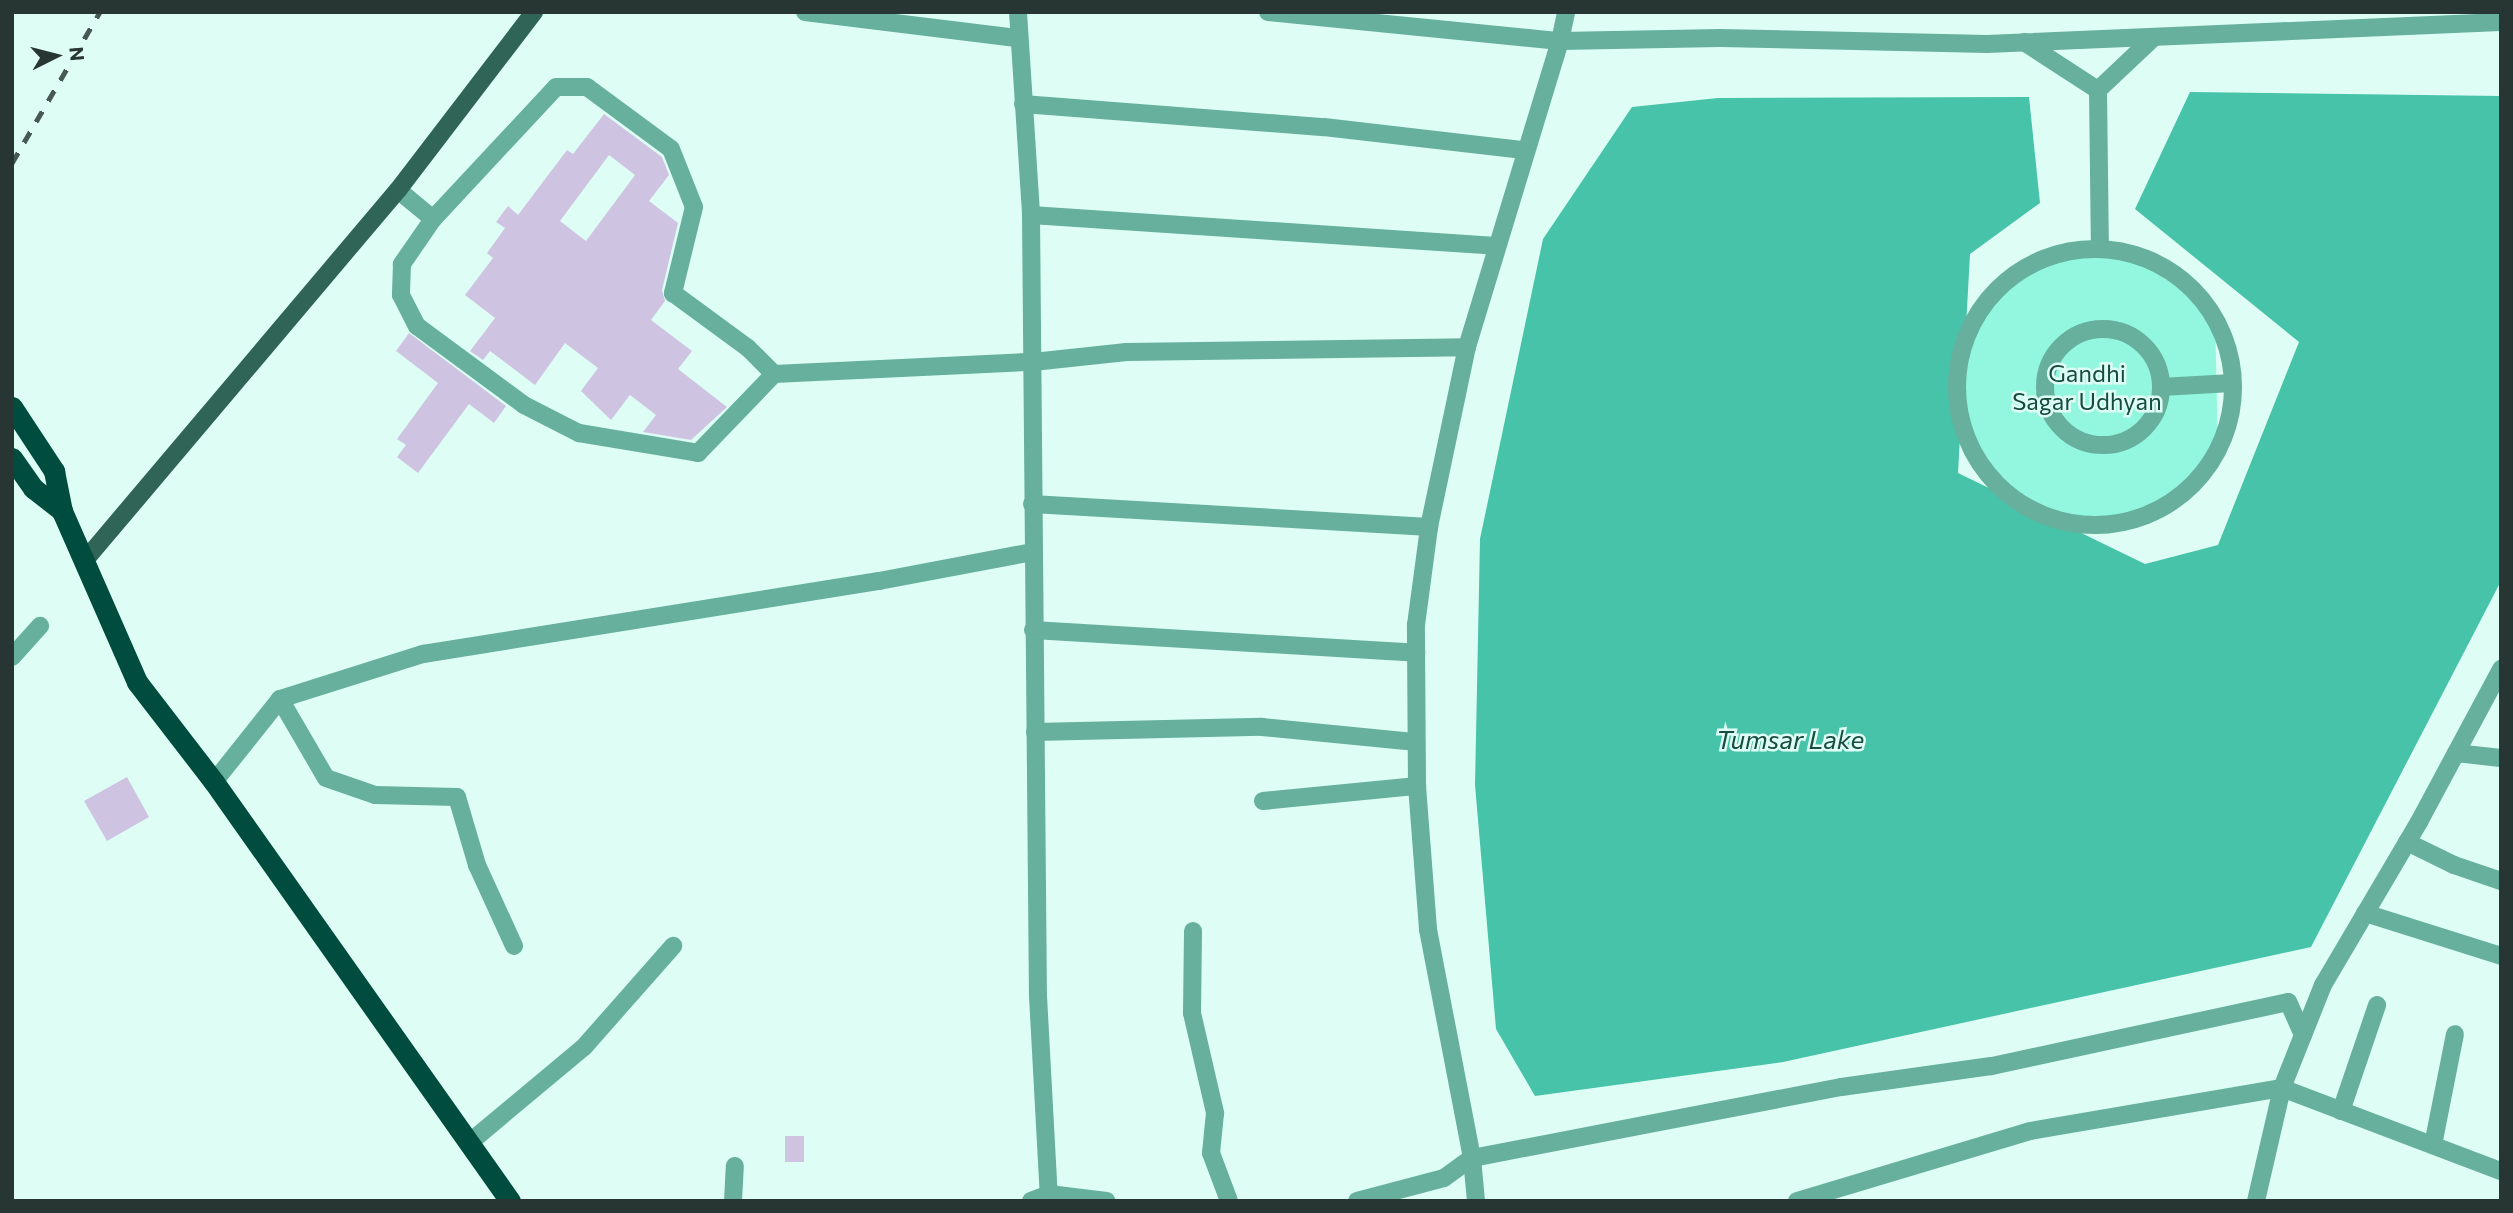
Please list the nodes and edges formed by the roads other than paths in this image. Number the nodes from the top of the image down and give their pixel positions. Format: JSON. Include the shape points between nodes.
{"nodes":[{"id":1,"x":534,"y":12,"type":"edge"},
{"id":2,"x":805,"y":12,"type":"edge"},
{"id":3,"x":1018,"y":12,"type":"edge"},
{"id":4,"x":1268,"y":12,"type":"edge"},
{"id":5,"x":1566,"y":12,"type":"edge"},
{"id":6,"x":2501,"y":22,"type":"edge"},
{"id":7,"x":2154,"y":37,"type":"junction"},
{"id":8,"x":1018,"y":38,"type":"junction"},
{"id":9,"x":1560,"y":41,"type":"junction"},
{"id":10,"x":2024,"y":42,"type":"junction"},
{"id":11,"x":2098,"y":90,"type":"junction"},
{"id":12,"x":1023,"y":104,"type":"junction"},
{"id":13,"x":1524,"y":150,"type":"junction"},
{"id":14,"x":398,"y":190,"type":"junction"},
{"id":15,"x":1031,"y":215,"type":"junction"},
{"id":16,"x":433,"y":219,"type":"junction"},
{"id":17,"x":1496,"y":246,"type":"junction"},
{"id":18,"x":2100,"y":247,"type":"junction"},
{"id":19,"x":1467,"y":347,"type":"junction"},
{"id":20,"x":1033,"y":362,"type":"junction"},
{"id":21,"x":774,"y":374,"type":"junction"},
{"id":22,"x":2232,"y":383,"type":"junction"},
{"id":23,"x":2161,"y":387,"type":"junction"},
{"id":24,"x":12,"y":407,"type":"edge"},
{"id":25,"x":12,"y":458,"type":"edge"},
{"id":26,"x":1032,"y":504,"type":"junction"},
{"id":27,"x":62,"y":511,"type":"junction"},
{"id":28,"x":1429,"y":527,"type":"junction"},
{"id":29,"x":1032,"y":552,"type":"junction"},
{"id":30,"x":86,"y":559,"type":"junction"},
{"id":31,"x":40,"y":626,"type":"dead end"},
{"id":32,"x":1033,"y":630,"type":"junction"},
{"id":33,"x":1416,"y":653,"type":"junction"},
{"id":34,"x":12,"y":657,"type":"edge"},
{"id":35,"x":2501,"y":669,"type":"edge"},
{"id":36,"x":280,"y":699,"type":"junction"},
{"id":37,"x":1035,"y":732,"type":"junction"},
{"id":38,"x":1416,"y":742,"type":"junction"},
{"id":39,"x":2456,"y":753,"type":"junction"},
{"id":40,"x":2501,"y":758,"type":"edge"},
{"id":41,"x":215,"y":782,"type":"junction"},
{"id":42,"x":1417,"y":786,"type":"junction"},
{"id":43,"x":1263,"y":801,"type":"dead end"},
{"id":44,"x":2407,"y":842,"type":"junction"},
{"id":45,"x":2501,"y":881,"type":"edge"},
{"id":46,"x":2365,"y":913,"type":"junction"},
{"id":47,"x":1193,"y":930,"type":"dead end"},
{"id":48,"x":513,"y":946,"type":"dead end"},
{"id":49,"x":673,"y":946,"type":"dead end"},
{"id":50,"x":2501,"y":956,"type":"edge"},
{"id":51,"x":2377,"y":1005,"type":"dead end"},
{"id":52,"x":2455,"y":1034,"type":"dead end"},
{"id":53,"x":2303,"y":1035,"type":"junction"},
{"id":54,"x":2282,"y":1088,"type":"junction"},
{"id":55,"x":2342,"y":1111,"type":"junction"},
{"id":56,"x":469,"y":1143,"type":"junction"},
{"id":57,"x":2433,"y":1145,"type":"junction"},
{"id":58,"x":1472,"y":1158,"type":"junction"},
{"id":59,"x":735,"y":1166,"type":"dead end"},
{"id":60,"x":2501,"y":1171,"type":"edge"},
{"id":61,"x":1824,"y":1196,"type":"edge"},
{"id":62,"x":1049,"y":1197,"type":"edge"},
{"id":63,"x":510,"y":1201,"type":"edge"},
{"id":64,"x":733,"y":1201,"type":"edge"},
{"id":65,"x":1031,"y":1201,"type":"edge"},
{"id":66,"x":1107,"y":1201,"type":"edge"},
{"id":67,"x":1229,"y":1201,"type":"edge"},
{"id":68,"x":1357,"y":1201,"type":"edge"},
{"id":69,"x":1476,"y":1201,"type":"edge"},
{"id":70,"x":1797,"y":1201,"type":"edge"},
{"id":71,"x":2256,"y":1201,"type":"edge"}],
"edges":[{"from":1,"to":14,"type":"main road"},
{"from":2,"to":8,"type":"street"},
{"from":3,"to":8,"type":"street"},
{"from":4,"to":9,"type":"street"},
{"from":5,"to":9,"type":"street"},
{"from":6,"to":7,"type":"street"},
{"from":7,"to":10,"type":"street"},
{"from":7,"to":11,"type":"street"},
{"from":8,"to":12,"type":"street"},
{"from":9,"to":10,"type":"street"},
{"from":9,"to":13,"type":"street"},
{"from":10,"to":11,"type":"street"},
{"from":11,"to":18,"type":"street"},
{"from":12,"to":13,"type":"street","via":[[1324,127]]},
{"from":12,"to":15,"type":"street"},
{"from":13,"to":17,"type":"street"},
{"from":14,"to":16,"type":"street"},
{"from":14,"to":30,"type":"main road"},
{"from":15,"to":17,"type":"street"},
{"from":15,"to":20,"type":"street"},
{"from":16,"to":21,"type":"street","via":[[402,264],[401,295],[417,326],[524,405],[579,433],[698,453]]},
{"from":16,"to":21,"type":"street","via":[[556,87],[587,87],[671,149],[694,207],[673,293],[748,348]]},
{"from":17,"to":19,"type":"street"},
{"from":18,"to":22,"type":"street","via":[[2146,257],[2185,281],[2215,317],[2231,360]]},
{"from":18,"to":22,"type":"street","via":[[2056,253],[2015,273],[1983,304],[1963,345],[1956,390],[1965,434],[1987,473],[2020,504],[2062,522],[2106,526],[2151,514],[2190,488],[2218,451],[2232,407]]},
{"from":19,"to":20,"type":"street","via":[[1126,352]]},
{"from":19,"to":28,"type":"street"},
{"from":20,"to":21,"type":"street"},
{"from":20,"to":26,"type":"street"},
{"from":22,"to":23,"type":"street"},
{"from":23,"to":23,"type":"street","via":[[2148,351],[2125,334],[2097,329],[2063,345],[2045,379],[2046,398],[2058,424],[2080,441],[2099,446],[2118,444],[2149,423]]},
{"from":24,"to":27,"type":"highway","via":[[54,471]]},
{"from":25,"to":27,"type":"highway","via":[[33,488]]},
{"from":26,"to":28,"type":"street"},
{"from":26,"to":29,"type":"street"},
{"from":27,"to":30,"type":"highway"},
{"from":28,"to":33,"type":"street"},
{"from":29,"to":32,"type":"street"},
{"from":29,"to":36,"type":"street","via":[[424,654]]},
{"from":30,"to":41,"type":"highway","via":[[137,682]]},
{"from":31,"to":34,"type":"street"},
{"from":32,"to":33,"type":"street"},
{"from":32,"to":37,"type":"street"},
{"from":33,"to":38,"type":"street"},
{"from":35,"to":39,"type":"street"},
{"from":36,"to":41,"type":"street"},
{"from":36,"to":48,"type":"street","via":[[326,778],[375,795],[457,797],[477,865]]},
{"from":37,"to":38,"type":"street","via":[[1262,727]]},
{"from":37,"to":62,"type":"street","via":[[1038,996]]},
{"from":38,"to":42,"type":"street"},
{"from":39,"to":40,"type":"street"},
{"from":39,"to":44,"type":"street"},
{"from":41,"to":56,"type":"highway"},
{"from":42,"to":43,"type":"street"},
{"from":42,"to":58,"type":"street","via":[[1428,929]]},
{"from":44,"to":45,"type":"street"},
{"from":44,"to":46,"type":"street"},
{"from":46,"to":50,"type":"street"},
{"from":46,"to":53,"type":"street","via":[[2323,985]]},
{"from":47,"to":67,"type":"street","via":[[1192,1013],[1216,1113],[1211,1153]]},
{"from":49,"to":56,"type":"street","via":[[584,1047]]},
{"from":51,"to":55,"type":"street"},
{"from":52,"to":57,"type":"street"},
{"from":53,"to":54,"type":"street"},
{"from":53,"to":58,"type":"street","via":[[2288,1002],[1991,1066],[1800,1094]]},
{"from":54,"to":55,"type":"street"},
{"from":54,"to":61,"type":"street","via":[[2030,1131]]},
{"from":54,"to":71,"type":"street"},
{"from":55,"to":57,"type":"street"},
{"from":56,"to":63,"type":"highway"},
{"from":57,"to":60,"type":"street"},
{"from":58,"to":68,"type":"street","via":[[1444,1178]]},
{"from":58,"to":69,"type":"street"},
{"from":59,"to":64,"type":"street"},
{"from":61,"to":70,"type":"street"},
{"from":62,"to":65,"type":"street"},
{"from":62,"to":66,"type":"street"}]}
